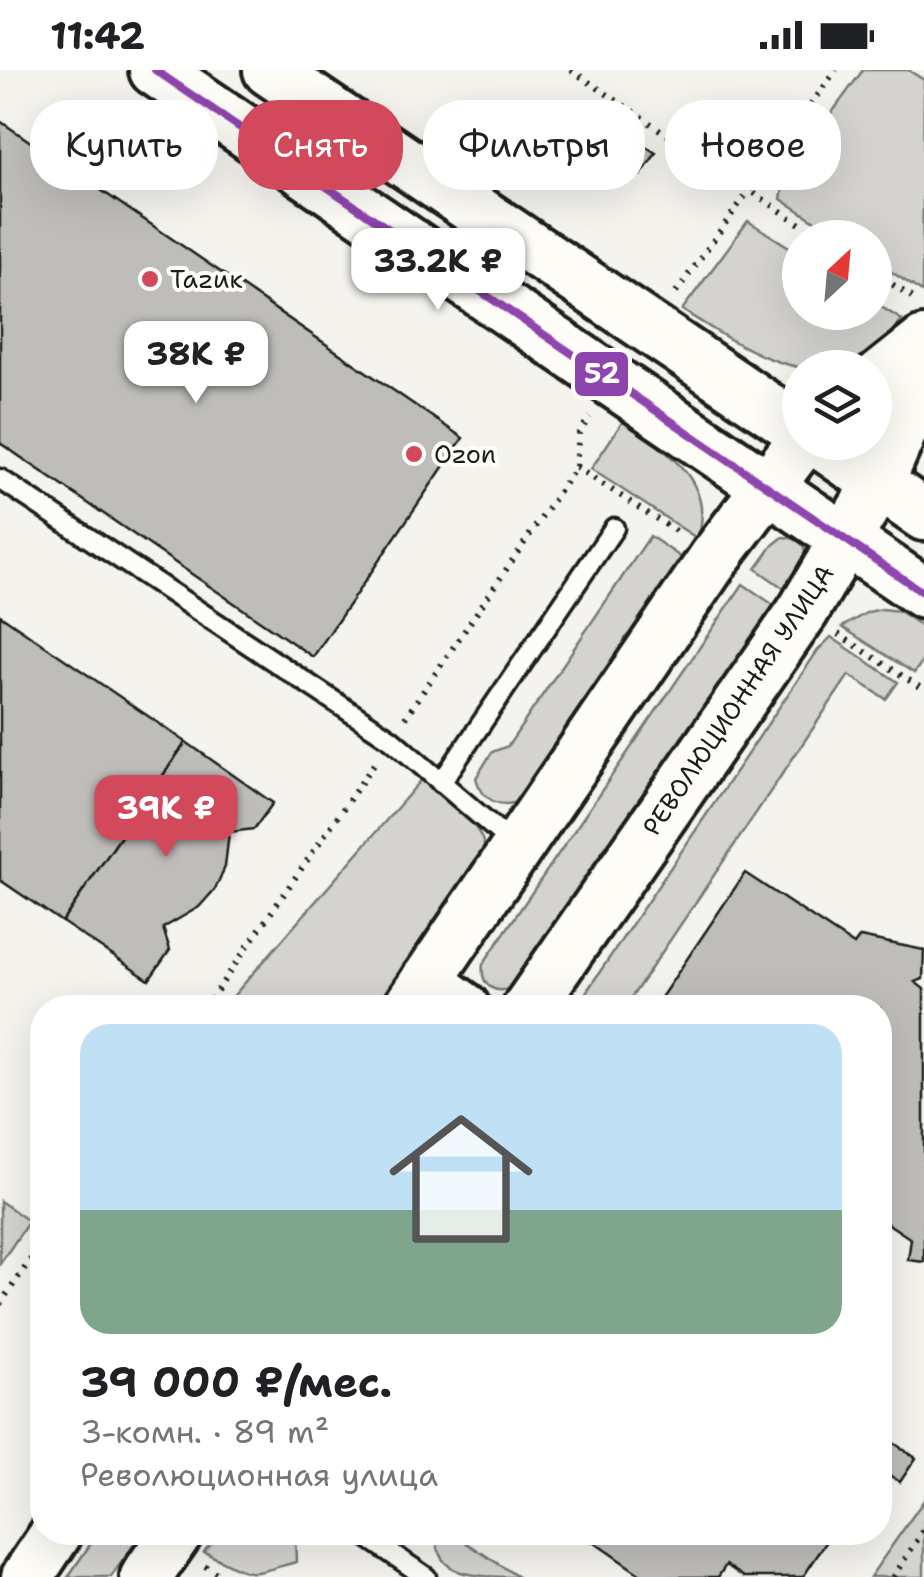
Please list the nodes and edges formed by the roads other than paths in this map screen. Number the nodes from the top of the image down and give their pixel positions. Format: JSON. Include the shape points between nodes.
{"nodes":[{"id":1,"x":155,"y":70,"type":"edge"},
{"id":2,"x":269,"y":70,"type":"edge"},
{"id":3,"x":924,"y":342,"type":"edge"},
{"id":4,"x":892,"y":368,"type":"edge"},
{"id":5,"x":924,"y":379,"type":"edge"},
{"id":6,"x":782,"y":418,"type":"edge"},
{"id":7,"x":788,"y":460,"type":"edge"},
{"id":8,"x":844,"y":460,"type":"edge"},
{"id":9,"x":0,"y":478,"type":"edge"},
{"id":10,"x":878,"y":484,"type":"junction"},
{"id":11,"x":768,"y":487,"type":"junction"},
{"id":12,"x":924,"y":514,"type":"edge"},
{"id":13,"x":614,"y":528,"type":"dead end"},
{"id":14,"x":845,"y":539,"type":"junction"},
{"id":15,"x":924,"y":593,"type":"edge"},
{"id":16,"x":441,"y":782,"type":"junction"},
{"id":17,"x":517,"y":847,"type":"junction"},
{"id":18,"x":434,"y":995,"type":"edge"},
{"id":19,"x":537,"y":995,"type":"edge"},
{"id":20,"x":48,"y":1545,"type":"edge"},
{"id":21,"x":169,"y":1545,"type":"edge"},
{"id":22,"x":379,"y":1545,"type":"edge"},
{"id":23,"x":27,"y":1577,"type":"edge"},
{"id":24,"x":146,"y":1577,"type":"edge"},
{"id":25,"x":426,"y":1577,"type":"edge"}],
"edges":[{"from":1,"to":11,"type":"main road"},
{"from":2,"to":6,"type":"main road"},
{"from":3,"to":4,"type":"main road"},
{"from":5,"to":10,"type":"main road","name":"РЕВОЛЮЦИОННАЯ УЛИЦА"},
{"from":7,"to":11,"type":"main road"},
{"from":8,"to":10,"type":"main road"},
{"from":9,"to":16,"type":"lane","via":[[390,740]]},
{"from":10,"to":12,"type":"main road"},
{"from":10,"to":14,"type":"main road","name":"РЕВОЛЮЦИОННАЯ УЛИЦА"},
{"from":11,"to":14,"type":"main road"},
{"from":11,"to":17,"type":"main road"},
{"from":13,"to":16,"type":"lane"},
{"from":14,"to":15,"type":"main road"},
{"from":14,"to":19,"type":"main road","name":"РЕВОЛЮЦИОННАЯ УЛИЦА","via":[[803,612]]},
{"from":16,"to":17,"type":"lane"},
{"from":17,"to":18,"type":"main road"},
{"from":20,"to":23,"type":"main road"},
{"from":21,"to":24,"type":"main road"},
{"from":22,"to":25,"type":"lane"}]}
